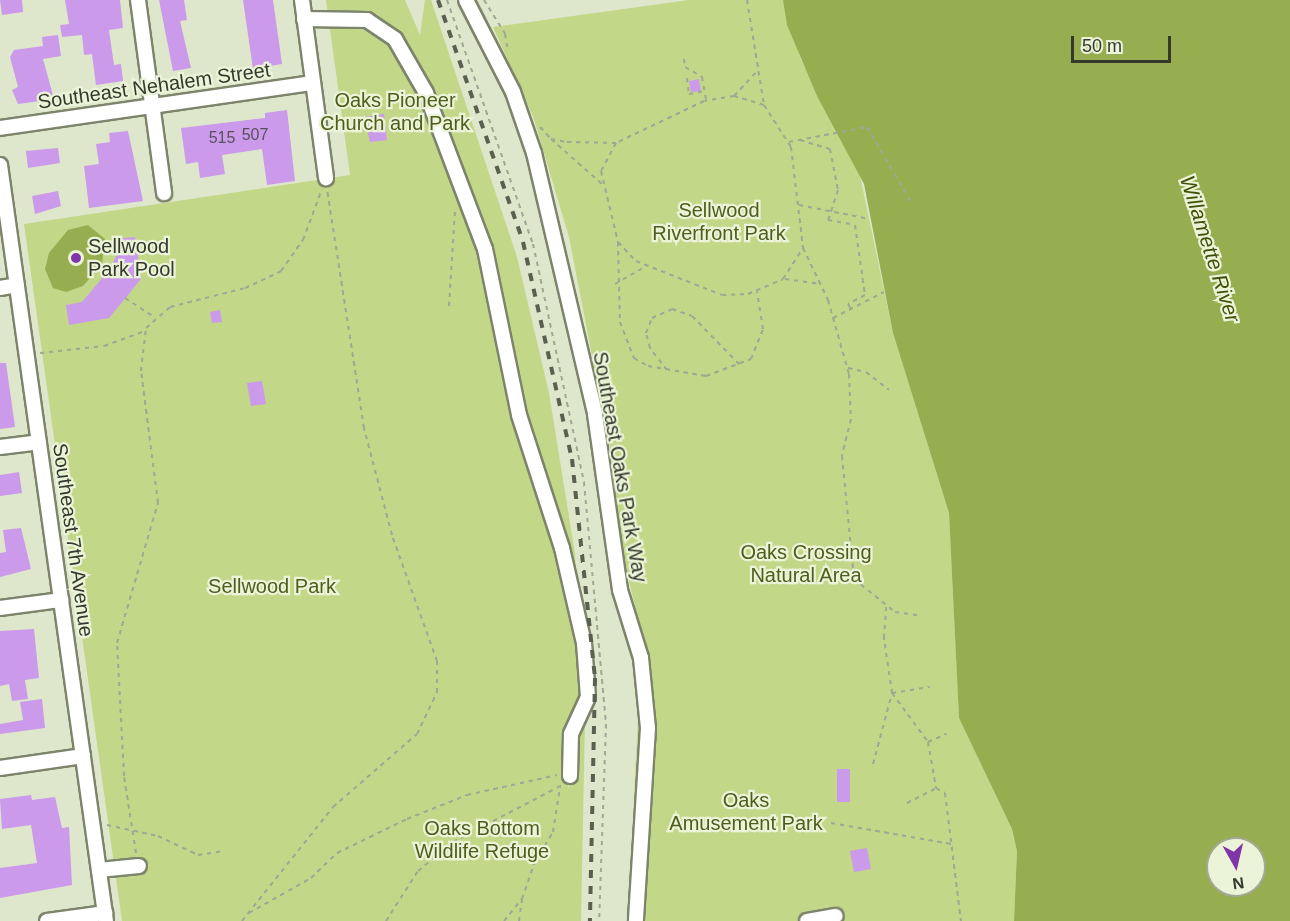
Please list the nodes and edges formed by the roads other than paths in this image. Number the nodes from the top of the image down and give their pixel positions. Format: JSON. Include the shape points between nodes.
{"nodes":[{"id":1,"x":138,"y":0,"type":"edge"},
{"id":2,"x":302,"y":0,"type":"edge"},
{"id":3,"x":465,"y":0,"type":"edge"},
{"id":4,"x":304,"y":19,"type":"junction"},
{"id":5,"x":313,"y":83,"type":"junction"},
{"id":6,"x":152,"y":106,"type":"junction"},
{"id":7,"x":0,"y":128,"type":"edge"},
{"id":8,"x":0,"y":165,"type":"edge"},
{"id":9,"x":326,"y":178,"type":"road end"},
{"id":10,"x":164,"y":193,"type":"dead end"},
{"id":11,"x":17,"y":285,"type":"junction"},
{"id":12,"x":0,"y":288,"type":"edge"},
{"id":13,"x":39,"y":442,"type":"junction"},
{"id":14,"x":0,"y":447,"type":"edge"},
{"id":15,"x":61,"y":600,"type":"junction"},
{"id":16,"x":0,"y":608,"type":"edge"},
{"id":17,"x":83,"y":756,"type":"junction"},
{"id":18,"x":0,"y":768,"type":"edge"},
{"id":19,"x":570,"y":776,"type":"road end"},
{"id":20,"x":140,"y":866,"type":"road end"},
{"id":21,"x":99,"y":870,"type":"junction"},
{"id":22,"x":836,"y":916,"type":"dead end"},
{"id":23,"x":106,"y":917,"type":"edge"},
{"id":24,"x":47,"y":921,"type":"edge"},
{"id":25,"x":636,"y":921,"type":"edge"},
{"id":26,"x":807,"y":921,"type":"edge"}],
"edges":[{"from":1,"to":6,"type":"street"},
{"from":2,"to":4,"type":"street"},
{"from":3,"to":25,"type":"street","name":"Southeast Oaks Park Way","via":[[513,92],[534,153],[594,414],[620,590],[641,658],[649,714]]},
{"from":4,"to":5,"type":"street"},
{"from":4,"to":19,"type":"street","via":[[355,17],[387,30],[413,66],[459,181],[494,282],[519,415],[562,548],[585,643],[588,698],[571,734]]},
{"from":5,"to":6,"type":"street","name":"Southeast Nehalem Street"},
{"from":5,"to":9,"type":"street"},
{"from":6,"to":7,"type":"street","name":"Southeast Nehalem Street"},
{"from":6,"to":10,"type":"street"},
{"from":8,"to":11,"type":"street","name":"Southeast 7th Avenue"},
{"from":11,"to":12,"type":"street"},
{"from":11,"to":13,"type":"street","name":"Southeast 7th Avenue"},
{"from":13,"to":14,"type":"street"},
{"from":13,"to":15,"type":"street","name":"Southeast 7th Avenue"},
{"from":15,"to":16,"type":"street"},
{"from":15,"to":17,"type":"street","name":"Southeast 7th Avenue"},
{"from":17,"to":18,"type":"street"},
{"from":17,"to":21,"type":"street","name":"Southeast 7th Avenue"},
{"from":20,"to":21,"type":"street"},
{"from":21,"to":23,"type":"street","name":"Southeast 7th Avenue"},
{"from":22,"to":26,"type":"street"},
{"from":23,"to":24,"type":"street"}]}
